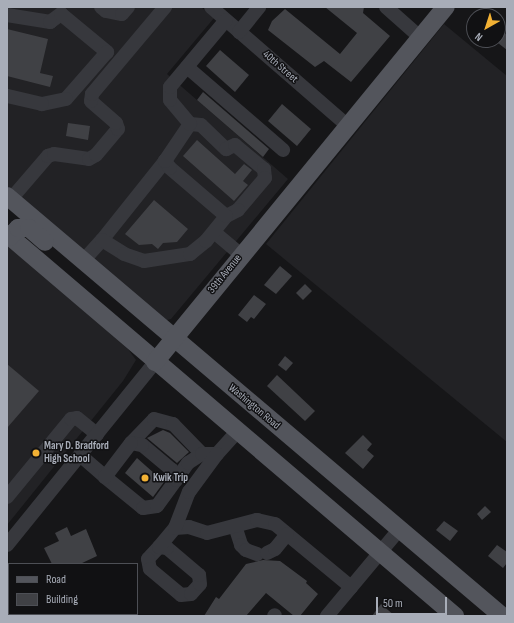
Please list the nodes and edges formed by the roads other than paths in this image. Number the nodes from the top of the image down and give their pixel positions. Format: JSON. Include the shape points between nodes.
{"nodes":[{"id":1,"x":101,"y":7,"type":"edge"},
{"id":2,"x":128,"y":7,"type":"edge"},
{"id":3,"x":165,"y":7,"type":"edge"},
{"id":4,"x":210,"y":7,"type":"edge"},
{"id":5,"x":259,"y":7,"type":"edge"},
{"id":6,"x":386,"y":7,"type":"edge"},
{"id":7,"x":446,"y":7,"type":"edge"},
{"id":8,"x":61,"y":11,"type":"edge"},
{"id":9,"x":7,"y":15,"type":"edge"},
{"id":10,"x":226,"y":20,"type":"junction"},
{"id":11,"x":239,"y":32,"type":"junction"},
{"id":12,"x":421,"y":38,"type":"junction"},
{"id":13,"x":187,"y":67,"type":"junction"},
{"id":14,"x":7,"y":96,"type":"edge"},
{"id":15,"x":190,"y":124,"type":"junction"},
{"id":16,"x":349,"y":127,"type":"junction"},
{"id":17,"x":283,"y":150,"type":"dead end"},
{"id":18,"x":165,"y":160,"type":"junction"},
{"id":19,"x":9,"y":197,"type":"edge"},
{"id":20,"x":226,"y":216,"type":"junction"},
{"id":21,"x":214,"y":232,"type":"junction"},
{"id":22,"x":9,"y":236,"type":"edge"},
{"id":23,"x":102,"y":240,"type":"junction"},
{"id":24,"x":241,"y":255,"type":"junction"},
{"id":25,"x":87,"y":264,"type":"junction"},
{"id":26,"x":173,"y":339,"type":"junction"},
{"id":27,"x":155,"y":362,"type":"junction"},
{"id":28,"x":237,"y":432,"type":"junction"},
{"id":29,"x":97,"y":434,"type":"junction"},
{"id":30,"x":131,"y":443,"type":"junction"},
{"id":31,"x":202,"y":454,"type":"junction"},
{"id":32,"x":217,"y":454,"type":"junction"},
{"id":33,"x":80,"y":455,"type":"junction"},
{"id":34,"x":105,"y":476,"type":"junction"},
{"id":35,"x":176,"y":480,"type":"junction"},
{"id":36,"x":7,"y":497,"type":"edge"},
{"id":37,"x":235,"y":526,"type":"junction"},
{"id":38,"x":175,"y":528,"type":"junction"},
{"id":39,"x":399,"y":530,"type":"junction"},
{"id":40,"x":288,"y":534,"type":"junction"},
{"id":41,"x":7,"y":545,"type":"edge"},
{"id":42,"x":159,"y":547,"type":"dead end"},
{"id":43,"x":379,"y":553,"type":"junction"},
{"id":44,"x":351,"y":587,"type":"junction"},
{"id":45,"x":327,"y":616,"type":"edge"},
{"id":46,"x":455,"y":616,"type":"edge"},
{"id":47,"x":502,"y":616,"type":"edge"}],
"edges":[{"from":1,"to":2,"type":"street","via":[[106,11],[122,14]]},
{"from":3,"to":19,"type":"street","via":[[92,94],[91,101],[116,123],[118,129],[96,155],[89,159],[54,154],[48,156]]},
{"from":4,"to":10,"type":"street","name":"40th Street"},
{"from":5,"to":11,"type":"street"},
{"from":6,"to":12,"type":"street"},
{"from":7,"to":12,"type":"main road","name":"39th Avenue"},
{"from":8,"to":9,"type":"street","via":[[50,22]]},
{"from":8,"to":14,"type":"street","via":[[107,52],[66,99],[42,104]]},
{"from":10,"to":11,"type":"street","name":"40th Street"},
{"from":10,"to":13,"type":"street"},
{"from":11,"to":16,"type":"street","name":"40th Street"},
{"from":12,"to":16,"type":"main road","name":"39th Avenue"},
{"from":13,"to":15,"type":"street","via":[[168,93],[175,108]]},
{"from":13,"to":17,"type":"street"},
{"from":15,"to":18,"type":"street"},
{"from":15,"to":20,"type":"street","via":[[201,125],[226,149],[235,145],[264,169],[265,178],[238,210]]},
{"from":16,"to":24,"type":"main road","name":"39th Avenue"},
{"from":18,"to":20,"type":"street","via":[[170,168]]},
{"from":18,"to":23,"type":"street"},
{"from":19,"to":25,"type":"main road","name":"Washington Road"},
{"from":20,"to":21,"type":"street"},
{"from":21,"to":23,"type":"street","via":[[190,254],[144,260],[124,254]]},
{"from":21,"to":24,"type":"street"},
{"from":22,"to":25,"type":"main road","via":[[18,228],[29,228],[67,259]]},
{"from":22,"to":27,"type":"main road"},
{"from":23,"to":25,"type":"street"},
{"from":24,"to":26,"type":"main road","name":"39th Avenue"},
{"from":25,"to":26,"type":"main road","name":"Washington Road"},
{"from":26,"to":27,"type":"main road","name":"39th Avenue"},
{"from":26,"to":39,"type":"main road","name":"Washington Road"},
{"from":27,"to":28,"type":"main road"},
{"from":27,"to":29,"type":"street","name":"39th Avenue"},
{"from":28,"to":32,"type":"street"},
{"from":28,"to":43,"type":"main road"},
{"from":29,"to":33,"type":"street","name":"39th Avenue"},
{"from":29,"to":36,"type":"street","via":[[76,418],[71,419]]},
{"from":30,"to":31,"type":"street","via":[[154,419],[173,424]]},
{"from":30,"to":34,"type":"street"},
{"from":30,"to":35,"type":"street","via":[[142,445],[172,470]]},
{"from":31,"to":32,"type":"street"},
{"from":31,"to":35,"type":"street","via":[[188,463]]},
{"from":32,"to":38,"type":"street","via":[[189,492]]},
{"from":33,"to":34,"type":"street"},
{"from":33,"to":41,"type":"street","name":"39th Avenue"},
{"from":34,"to":35,"type":"street","via":[[143,508],[157,506]]},
{"from":37,"to":38,"type":"street","via":[[207,533],[190,527]]},
{"from":37,"to":40,"type":"street","via":[[257,520],[275,524]]},
{"from":37,"to":40,"type":"street","via":[[241,545],[246,550],[262,553]]},
{"from":38,"to":42,"type":"street"},
{"from":39,"to":43,"type":"street"},
{"from":39,"to":47,"type":"main road","name":"Washington Road"},
{"from":40,"to":44,"type":"street"},
{"from":43,"to":44,"type":"street"},
{"from":43,"to":46,"type":"main road"},
{"from":44,"to":45,"type":"street"}]}
